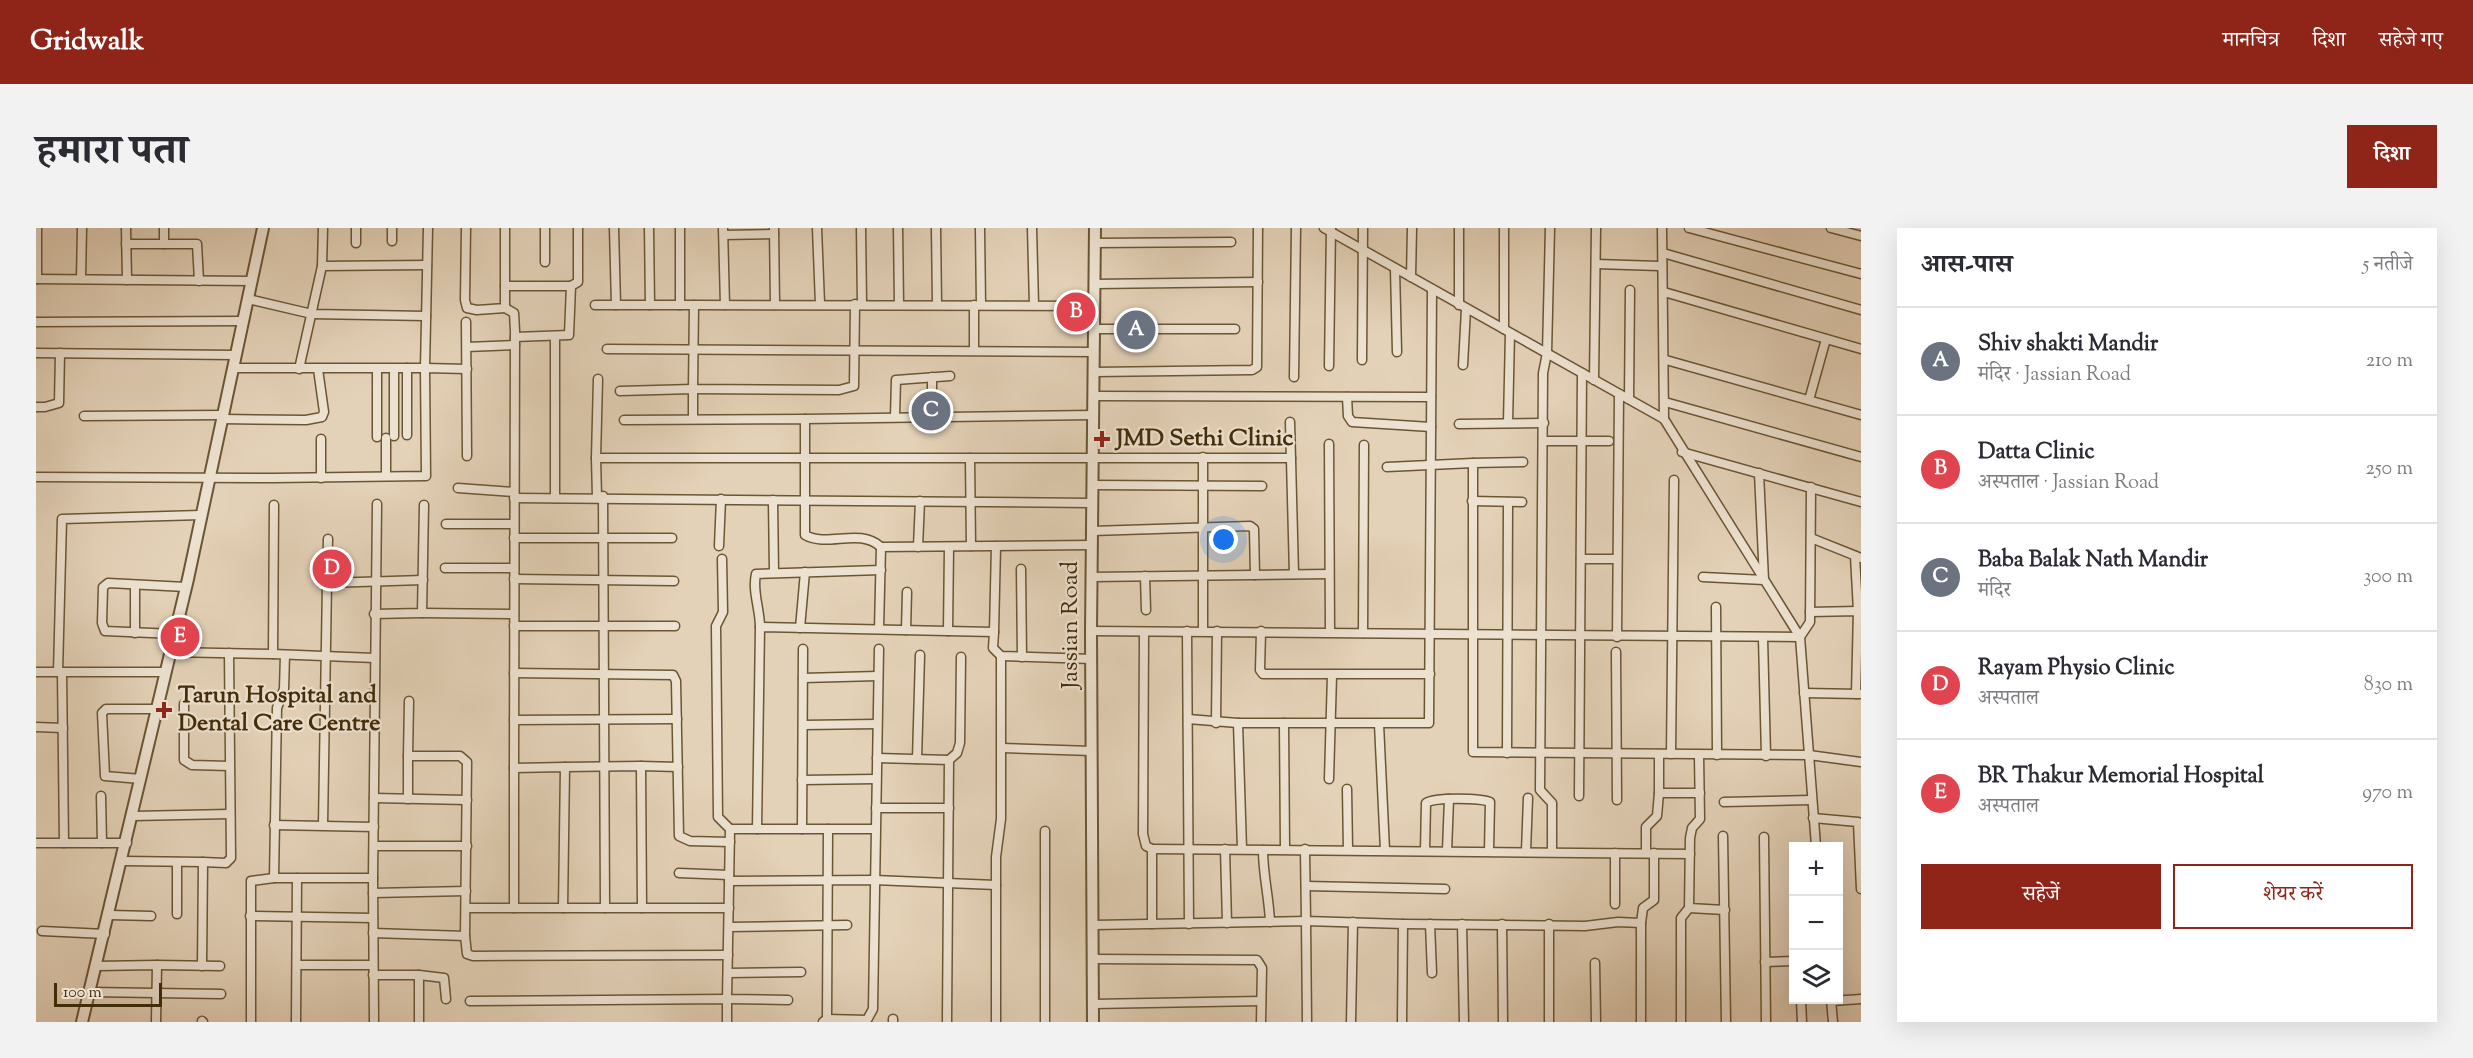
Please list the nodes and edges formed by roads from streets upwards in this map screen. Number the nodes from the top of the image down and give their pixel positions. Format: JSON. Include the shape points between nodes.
{"nodes":[{"id":1,"x":37,"y":228,"type":"edge"},
{"id":2,"x":82,"y":228,"type":"edge"},
{"id":3,"x":126,"y":228,"type":"edge"},
{"id":4,"x":164,"y":228,"type":"edge"},
{"id":5,"x":263,"y":228,"type":"edge"},
{"id":6,"x":323,"y":228,"type":"edge"},
{"id":7,"x":356,"y":228,"type":"edge"},
{"id":8,"x":392,"y":228,"type":"edge"},
{"id":9,"x":428,"y":228,"type":"edge"},
{"id":10,"x":465,"y":228,"type":"edge"},
{"id":11,"x":505,"y":228,"type":"edge"},
{"id":12,"x":545,"y":228,"type":"edge"},
{"id":13,"x":578,"y":228,"type":"edge"},
{"id":14,"x":614,"y":228,"type":"edge"},
{"id":15,"x":649,"y":228,"type":"edge"},
{"id":16,"x":680,"y":228,"type":"edge"},
{"id":17,"x":817,"y":228,"type":"edge"},
{"id":18,"x":861,"y":228,"type":"edge"},
{"id":19,"x":898,"y":228,"type":"edge"},
{"id":20,"x":936,"y":228,"type":"edge"},
{"id":21,"x":980,"y":228,"type":"edge"},
{"id":22,"x":1032,"y":228,"type":"edge"},
{"id":23,"x":1095,"y":228,"type":"edge"},
{"id":24,"x":1258,"y":228,"type":"edge"},
{"id":25,"x":1296,"y":228,"type":"edge"},
{"id":26,"x":1363,"y":228,"type":"edge"},
{"id":27,"x":1412,"y":228,"type":"edge"},
{"id":28,"x":1459,"y":228,"type":"edge"},
{"id":29,"x":1504,"y":228,"type":"edge"},
{"id":30,"x":1550,"y":228,"type":"edge"},
{"id":31,"x":1596,"y":228,"type":"edge"},
{"id":32,"x":1662,"y":228,"type":"edge"},
{"id":33,"x":1689,"y":228,"type":"edge"},
{"id":34,"x":1831,"y":228,"type":"edge"},
{"id":35,"x":1329,"y":229,"type":"edge"},
{"id":36,"x":774,"y":231,"type":"edge"},
{"id":37,"x":723,"y":232,"type":"edge"},
{"id":38,"x":1861,"y":236,"type":"edge"},
{"id":39,"x":392,"y":241,"type":"dead end"},
{"id":40,"x":1231,"y":242,"type":"dead end"},
{"id":41,"x":356,"y":243,"type":"dead end"},
{"id":42,"x":1095,"y":243,"type":"junction"},
{"id":43,"x":126,"y":244,"type":"junction"},
{"id":44,"x":164,"y":244,"type":"junction"},
{"id":45,"x":1363,"y":250,"type":"junction"},
{"id":46,"x":1663,"y":253,"type":"junction"},
{"id":47,"x":545,"y":262,"type":"dead end"},
{"id":48,"x":1596,"y":264,"type":"junction"},
{"id":49,"x":427,"y":265,"type":"junction"},
{"id":50,"x":322,"y":266,"type":"junction"},
{"id":51,"x":1659,"y":266,"type":"dead end"},
{"id":52,"x":1395,"y":269,"type":"junction"},
{"id":53,"x":1861,"y":274,"type":"edge"},
{"id":54,"x":1411,"y":278,"type":"junction"},
{"id":55,"x":37,"y":279,"type":"edge"},
{"id":56,"x":81,"y":279,"type":"junction"},
{"id":57,"x":127,"y":280,"type":"junction"},
{"id":58,"x":199,"y":281,"type":"junction"},
{"id":59,"x":251,"y":281,"type":"junction"},
{"id":60,"x":1258,"y":282,"type":"junction"},
{"id":61,"x":1094,"y":284,"type":"junction"},
{"id":62,"x":505,"y":286,"type":"junction"},
{"id":63,"x":571,"y":286,"type":"junction"},
{"id":64,"x":1432,"y":289,"type":"junction"},
{"id":65,"x":1630,"y":290,"type":"dead end"},
{"id":66,"x":1664,"y":292,"type":"junction"},
{"id":67,"x":248,"y":299,"type":"junction"},
{"id":68,"x":820,"y":304,"type":"junction"},
{"id":69,"x":859,"y":304,"type":"junction"},
{"id":70,"x":595,"y":305,"type":"dead end"},
{"id":71,"x":615,"y":305,"type":"junction"},
{"id":72,"x":650,"y":305,"type":"junction"},
{"id":73,"x":680,"y":305,"type":"junction"},
{"id":74,"x":694,"y":305,"type":"junction"},
{"id":75,"x":724,"y":305,"type":"junction"},
{"id":76,"x":775,"y":305,"type":"junction"},
{"id":77,"x":899,"y":305,"type":"junction"},
{"id":78,"x":937,"y":305,"type":"junction"},
{"id":79,"x":978,"y":305,"type":"junction"},
{"id":80,"x":1034,"y":305,"type":"junction"},
{"id":81,"x":1094,"y":306,"type":"junction"},
{"id":82,"x":1463,"y":307,"type":"junction"},
{"id":83,"x":505,"y":308,"type":"junction"},
{"id":84,"x":1861,"y":310,"type":"edge"},
{"id":85,"x":312,"y":314,"type":"junction"},
{"id":86,"x":426,"y":316,"type":"junction"},
{"id":87,"x":243,"y":321,"type":"junction"},
{"id":88,"x":36,"y":322,"type":"edge"},
{"id":89,"x":466,"y":322,"type":"dead end"},
{"id":90,"x":1094,"y":329,"type":"junction"},
{"id":91,"x":1235,"y":329,"type":"dead end"},
{"id":92,"x":1507,"y":331,"type":"junction"},
{"id":93,"x":555,"y":336,"type":"junction"},
{"id":94,"x":1826,"y":339,"type":"junction"},
{"id":95,"x":515,"y":341,"type":"junction"},
{"id":96,"x":467,"y":347,"type":"junction"},
{"id":97,"x":607,"y":349,"type":"dead end"},
{"id":98,"x":693,"y":349,"type":"junction"},
{"id":99,"x":974,"y":349,"type":"junction"},
{"id":100,"x":1861,"y":349,"type":"edge"},
{"id":101,"x":855,"y":351,"type":"junction"},
{"id":102,"x":1094,"y":352,"type":"junction"},
{"id":103,"x":1396,"y":352,"type":"dead end"},
{"id":104,"x":36,"y":353,"type":"edge"},
{"id":105,"x":60,"y":353,"type":"junction"},
{"id":106,"x":1547,"y":353,"type":"junction"},
{"id":107,"x":235,"y":355,"type":"junction"},
{"id":108,"x":1362,"y":360,"type":"dead end"},
{"id":109,"x":1665,"y":360,"type":"junction"},
{"id":110,"x":1463,"y":365,"type":"dead end"},
{"id":111,"x":1329,"y":366,"type":"dead end"},
{"id":112,"x":233,"y":368,"type":"junction"},
{"id":113,"x":407,"y":368,"type":"junction"},
{"id":114,"x":425,"y":368,"type":"junction"},
{"id":115,"x":299,"y":369,"type":"junction"},
{"id":116,"x":318,"y":369,"type":"junction"},
{"id":117,"x":377,"y":369,"type":"junction"},
{"id":118,"x":394,"y":369,"type":"junction"},
{"id":119,"x":467,"y":369,"type":"junction"},
{"id":120,"x":1094,"y":372,"type":"junction"},
{"id":121,"x":1581,"y":373,"type":"junction"},
{"id":122,"x":950,"y":376,"type":"dead end"},
{"id":123,"x":932,"y":377,"type":"junction"},
{"id":124,"x":1294,"y":377,"type":"dead end"},
{"id":125,"x":598,"y":380,"type":"dead end"},
{"id":126,"x":1594,"y":380,"type":"junction"},
{"id":127,"x":693,"y":389,"type":"junction"},
{"id":128,"x":620,"y":391,"type":"dead end"},
{"id":129,"x":1619,"y":394,"type":"junction"},
{"id":130,"x":1093,"y":396,"type":"junction"},
{"id":131,"x":1347,"y":397,"type":"junction"},
{"id":132,"x":1431,"y":397,"type":"junction"},
{"id":133,"x":1629,"y":399,"type":"junction"},
{"id":134,"x":1809,"y":400,"type":"junction"},
{"id":135,"x":1665,"y":402,"type":"junction"},
{"id":136,"x":36,"y":407,"type":"edge"},
{"id":137,"x":1093,"y":415,"type":"junction"},
{"id":138,"x":1861,"y":415,"type":"edge"},
{"id":139,"x":84,"y":416,"type":"dead end"},
{"id":140,"x":223,"y":417,"type":"junction"},
{"id":141,"x":895,"y":417,"type":"junction"},
{"id":142,"x":932,"y":417,"type":"junction"},
{"id":143,"x":693,"y":418,"type":"junction"},
{"id":144,"x":806,"y":418,"type":"junction"},
{"id":145,"x":1664,"y":419,"type":"junction"},
{"id":146,"x":624,"y":420,"type":"dead end"},
{"id":147,"x":1290,"y":422,"type":"dead end"},
{"id":148,"x":1508,"y":423,"type":"junction"},
{"id":149,"x":1544,"y":423,"type":"junction"},
{"id":150,"x":1459,"y":424,"type":"dead end"},
{"id":151,"x":1431,"y":427,"type":"junction"},
{"id":152,"x":407,"y":435,"type":"dead end"},
{"id":153,"x":386,"y":437,"type":"junction"},
{"id":154,"x":321,"y":439,"type":"dead end"},
{"id":155,"x":1544,"y":441,"type":"junction"},
{"id":156,"x":1581,"y":441,"type":"junction"},
{"id":157,"x":1609,"y":441,"type":"dead end"},
{"id":158,"x":1329,"y":444,"type":"dead end"},
{"id":159,"x":1364,"y":445,"type":"dead end"},
{"id":160,"x":1682,"y":452,"type":"junction"},
{"id":161,"x":468,"y":456,"type":"dead end"},
{"id":162,"x":1203,"y":457,"type":"junction"},
{"id":163,"x":1861,"y":457,"type":"edge"},
{"id":164,"x":596,"y":458,"type":"junction"},
{"id":165,"x":804,"y":458,"type":"junction"},
{"id":166,"x":970,"y":458,"type":"junction"},
{"id":167,"x":1291,"y":458,"type":"junction"},
{"id":168,"x":1093,"y":459,"type":"junction"},
{"id":169,"x":1523,"y":462,"type":"dead end"},
{"id":170,"x":1473,"y":463,"type":"junction"},
{"id":171,"x":1431,"y":466,"type":"junction"},
{"id":172,"x":1387,"y":467,"type":"dead end"},
{"id":173,"x":1759,"y":473,"type":"junction"},
{"id":174,"x":386,"y":476,"type":"junction"},
{"id":175,"x":36,"y":477,"type":"edge"},
{"id":176,"x":209,"y":478,"type":"junction"},
{"id":177,"x":321,"y":478,"type":"junction"},
{"id":178,"x":1674,"y":480,"type":"dead end"},
{"id":179,"x":1093,"y":485,"type":"junction"},
{"id":180,"x":1203,"y":486,"type":"junction"},
{"id":181,"x":1262,"y":486,"type":"dead end"},
{"id":182,"x":1811,"y":487,"type":"junction"},
{"id":183,"x":458,"y":488,"type":"dead end"},
{"id":184,"x":514,"y":495,"type":"junction"},
{"id":185,"x":600,"y":496,"type":"junction"},
{"id":186,"x":555,"y":498,"type":"junction"},
{"id":187,"x":721,"y":499,"type":"junction"},
{"id":188,"x":773,"y":500,"type":"junction"},
{"id":189,"x":803,"y":500,"type":"junction"},
{"id":190,"x":920,"y":501,"type":"junction"},
{"id":191,"x":970,"y":501,"type":"junction"},
{"id":192,"x":1472,"y":501,"type":"junction"},
{"id":193,"x":1508,"y":502,"type":"junction"},
{"id":194,"x":1522,"y":502,"type":"dead end"},
{"id":195,"x":1861,"y":502,"type":"edge"},
{"id":196,"x":1092,"y":503,"type":"junction"},
{"id":197,"x":376,"y":504,"type":"dead end"},
{"id":198,"x":273,"y":505,"type":"dead end"},
{"id":199,"x":424,"y":505,"type":"dead end"},
{"id":200,"x":201,"y":515,"type":"junction"},
{"id":201,"x":446,"y":524,"type":"dead end"},
{"id":202,"x":514,"y":524,"type":"junction"},
{"id":203,"x":1204,"y":527,"type":"junction"},
{"id":204,"x":1092,"y":531,"type":"junction"},
{"id":205,"x":514,"y":538,"type":"junction"},
{"id":206,"x":603,"y":538,"type":"junction"},
{"id":207,"x":672,"y":538,"type":"dead end"},
{"id":208,"x":1811,"y":538,"type":"junction"},
{"id":209,"x":328,"y":539,"type":"dead end"},
{"id":210,"x":1092,"y":545,"type":"junction"},
{"id":211,"x":719,"y":546,"type":"dead end"},
{"id":212,"x":971,"y":546,"type":"junction"},
{"id":213,"x":996,"y":546,"type":"junction"},
{"id":214,"x":881,"y":547,"type":"junction"},
{"id":215,"x":918,"y":547,"type":"junction"},
{"id":216,"x":949,"y":547,"type":"junction"},
{"id":217,"x":1858,"y":557,"type":"edge"},
{"id":218,"x":722,"y":558,"type":"dead end"},
{"id":219,"x":1581,"y":559,"type":"junction"},
{"id":220,"x":1617,"y":560,"type":"junction"},
{"id":221,"x":445,"y":568,"type":"dead end"},
{"id":222,"x":514,"y":568,"type":"junction"},
{"id":223,"x":1021,"y":568,"type":"dead end"},
{"id":224,"x":881,"y":570,"type":"junction"},
{"id":225,"x":774,"y":572,"type":"junction"},
{"id":226,"x":805,"y":572,"type":"junction"},
{"id":227,"x":1294,"y":574,"type":"junction"},
{"id":228,"x":1329,"y":574,"type":"junction"},
{"id":229,"x":1204,"y":575,"type":"junction"},
{"id":230,"x":1255,"y":575,"type":"junction"},
{"id":231,"x":1145,"y":576,"type":"junction"},
{"id":232,"x":1092,"y":577,"type":"junction"},
{"id":233,"x":1703,"y":577,"type":"dead end"},
{"id":234,"x":514,"y":579,"type":"junction"},
{"id":235,"x":423,"y":580,"type":"junction"},
{"id":236,"x":603,"y":580,"type":"junction"},
{"id":237,"x":1764,"y":580,"type":"junction"},
{"id":238,"x":674,"y":581,"type":"dead end"},
{"id":239,"x":374,"y":582,"type":"junction"},
{"id":240,"x":327,"y":583,"type":"junction"},
{"id":241,"x":135,"y":585,"type":"junction"},
{"id":242,"x":186,"y":587,"type":"junction"},
{"id":243,"x":907,"y":592,"type":"dead end"},
{"id":244,"x":1716,"y":607,"type":"dead end"},
{"id":245,"x":1146,"y":610,"type":"dead end"},
{"id":246,"x":1858,"y":611,"type":"junction"},
{"id":247,"x":1810,"y":612,"type":"junction"},
{"id":248,"x":374,"y":614,"type":"junction"},
{"id":249,"x":422,"y":614,"type":"junction"},
{"id":250,"x":514,"y":614,"type":"junction"},
{"id":251,"x":514,"y":626,"type":"junction"},
{"id":252,"x":604,"y":626,"type":"junction"},
{"id":253,"x":675,"y":626,"type":"dead end"},
{"id":254,"x":760,"y":627,"type":"junction"},
{"id":255,"x":800,"y":628,"type":"junction"},
{"id":256,"x":879,"y":629,"type":"junction"},
{"id":257,"x":906,"y":630,"type":"junction"},
{"id":258,"x":948,"y":631,"type":"junction"},
{"id":259,"x":1091,"y":631,"type":"junction"},
{"id":260,"x":1187,"y":631,"type":"junction"},
{"id":261,"x":1203,"y":631,"type":"junction"},
{"id":262,"x":1217,"y":631,"type":"junction"},
{"id":263,"x":1261,"y":631,"type":"junction"},
{"id":264,"x":994,"y":632,"type":"junction"},
{"id":265,"x":1144,"y":632,"type":"junction"},
{"id":266,"x":1330,"y":632,"type":"junction"},
{"id":267,"x":135,"y":633,"type":"junction"},
{"id":268,"x":175,"y":633,"type":"junction"},
{"id":269,"x":1363,"y":633,"type":"junction"},
{"id":270,"x":1431,"y":634,"type":"junction"},
{"id":271,"x":1472,"y":635,"type":"junction"},
{"id":272,"x":1508,"y":635,"type":"junction"},
{"id":273,"x":1541,"y":635,"type":"junction"},
{"id":274,"x":1581,"y":636,"type":"junction"},
{"id":275,"x":1617,"y":637,"type":"junction"},
{"id":276,"x":1800,"y":637,"type":"junction"},
{"id":277,"x":1671,"y":638,"type":"junction"},
{"id":278,"x":1716,"y":638,"type":"junction"},
{"id":279,"x":1763,"y":638,"type":"junction"},
{"id":280,"x":1859,"y":648,"type":"edge"},
{"id":281,"x":879,"y":649,"type":"dead end"},
{"id":282,"x":803,"y":650,"type":"dead end"},
{"id":283,"x":170,"y":652,"type":"junction"},
{"id":284,"x":1616,"y":652,"type":"dead end"},
{"id":285,"x":230,"y":653,"type":"junction"},
{"id":286,"x":273,"y":654,"type":"junction"},
{"id":287,"x":920,"y":654,"type":"dead end"},
{"id":288,"x":285,"y":655,"type":"junction"},
{"id":289,"x":328,"y":656,"type":"junction"},
{"id":290,"x":1001,"y":656,"type":"junction"},
{"id":291,"x":961,"y":657,"type":"dead end"},
{"id":292,"x":1022,"y":657,"type":"junction"},
{"id":293,"x":374,"y":658,"type":"junction"},
{"id":294,"x":1092,"y":659,"type":"junction"},
{"id":295,"x":36,"y":672,"type":"edge"},
{"id":296,"x":60,"y":672,"type":"junction"},
{"id":297,"x":166,"y":672,"type":"junction"},
{"id":298,"x":514,"y":673,"type":"junction"},
{"id":299,"x":604,"y":674,"type":"junction"},
{"id":300,"x":1430,"y":674,"type":"junction"},
{"id":301,"x":1332,"y":675,"type":"junction"},
{"id":302,"x":878,"y":676,"type":"junction"},
{"id":303,"x":803,"y":678,"type":"junction"},
{"id":304,"x":1804,"y":693,"type":"junction"},
{"id":305,"x":1859,"y":694,"type":"edge"},
{"id":306,"x":409,"y":701,"type":"dead end"},
{"id":307,"x":184,"y":704,"type":"dead end"},
{"id":308,"x":156,"y":709,"type":"junction"},
{"id":309,"x":604,"y":718,"type":"junction"},
{"id":310,"x":677,"y":718,"type":"junction"},
{"id":311,"x":514,"y":720,"type":"junction"},
{"id":312,"x":1188,"y":720,"type":"junction"},
{"id":313,"x":1216,"y":723,"type":"junction"},
{"id":314,"x":1238,"y":723,"type":"junction"},
{"id":315,"x":1284,"y":723,"type":"junction"},
{"id":316,"x":1332,"y":723,"type":"junction"},
{"id":317,"x":877,"y":724,"type":"junction"},
{"id":318,"x":1379,"y":724,"type":"junction"},
{"id":319,"x":803,"y":725,"type":"junction"},
{"id":320,"x":36,"y":727,"type":"edge"},
{"id":321,"x":63,"y":728,"type":"junction"},
{"id":322,"x":1002,"y":748,"type":"junction"},
{"id":323,"x":1092,"y":751,"type":"junction"},
{"id":324,"x":1541,"y":752,"type":"junction"},
{"id":325,"x":1581,"y":752,"type":"junction"},
{"id":326,"x":1507,"y":753,"type":"junction"},
{"id":327,"x":1617,"y":753,"type":"junction"},
{"id":328,"x":1659,"y":754,"type":"junction"},
{"id":329,"x":1671,"y":754,"type":"junction"},
{"id":330,"x":1699,"y":754,"type":"junction"},
{"id":331,"x":1717,"y":754,"type":"junction"},
{"id":332,"x":1809,"y":755,"type":"junction"},
{"id":333,"x":408,"y":756,"type":"junction"},
{"id":334,"x":1766,"y":756,"type":"junction"},
{"id":335,"x":877,"y":758,"type":"junction"},
{"id":336,"x":917,"y":759,"type":"junction"},
{"id":337,"x":949,"y":760,"type":"junction"},
{"id":338,"x":1861,"y":762,"type":"edge"},
{"id":339,"x":229,"y":766,"type":"junction"},
{"id":340,"x":641,"y":766,"type":"junction"},
{"id":341,"x":565,"y":767,"type":"junction"},
{"id":342,"x":604,"y":767,"type":"junction"},
{"id":343,"x":678,"y":767,"type":"junction"},
{"id":344,"x":514,"y":768,"type":"junction"},
{"id":345,"x":141,"y":779,"type":"junction"},
{"id":346,"x":876,"y":779,"type":"junction"},
{"id":347,"x":1329,"y":779,"type":"dead end"},
{"id":348,"x":802,"y":780,"type":"junction"},
{"id":349,"x":1347,"y":789,"type":"dead end"},
{"id":350,"x":1659,"y":793,"type":"junction"},
{"id":351,"x":1700,"y":793,"type":"junction"},
{"id":352,"x":101,"y":796,"type":"dead end"},
{"id":353,"x":1579,"y":796,"type":"dead end"},
{"id":354,"x":374,"y":798,"type":"junction"},
{"id":355,"x":1528,"y":798,"type":"dead end"},
{"id":356,"x":408,"y":799,"type":"junction"},
{"id":357,"x":467,"y":800,"type":"junction"},
{"id":358,"x":1449,"y":800,"type":"junction"},
{"id":359,"x":1617,"y":800,"type":"dead end"},
{"id":360,"x":1811,"y":800,"type":"junction"},
{"id":361,"x":1724,"y":802,"type":"dead end"},
{"id":362,"x":876,"y":808,"type":"junction"},
{"id":363,"x":949,"y":808,"type":"junction"},
{"id":364,"x":230,"y":814,"type":"junction"},
{"id":365,"x":133,"y":816,"type":"junction"},
{"id":366,"x":1813,"y":818,"type":"junction"},
{"id":367,"x":1859,"y":822,"type":"edge"},
{"id":368,"x":274,"y":825,"type":"junction"},
{"id":369,"x":323,"y":825,"type":"junction"},
{"id":370,"x":374,"y":826,"type":"junction"},
{"id":371,"x":730,"y":829,"type":"junction"},
{"id":372,"x":758,"y":829,"type":"junction"},
{"id":373,"x":802,"y":829,"type":"junction"},
{"id":374,"x":828,"y":829,"type":"junction"},
{"id":375,"x":875,"y":829,"type":"junction"},
{"id":376,"x":1045,"y":831,"type":"dead end"},
{"id":377,"x":1724,"y":836,"type":"dead end"},
{"id":378,"x":1764,"y":837,"type":"dead end"},
{"id":379,"x":730,"y":842,"type":"junction"},
{"id":380,"x":1816,"y":842,"type":"edge"},
{"id":381,"x":36,"y":843,"type":"edge"},
{"id":382,"x":64,"y":843,"type":"junction"},
{"id":383,"x":102,"y":843,"type":"junction"},
{"id":384,"x":127,"y":843,"type":"junction"},
{"id":385,"x":374,"y":846,"type":"junction"},
{"id":386,"x":467,"y":846,"type":"junction"},
{"id":387,"x":1189,"y":848,"type":"junction"},
{"id":388,"x":1152,"y":849,"type":"junction"},
{"id":389,"x":1225,"y":849,"type":"junction"},
{"id":390,"x":1242,"y":849,"type":"junction"},
{"id":391,"x":1285,"y":849,"type":"junction"},
{"id":392,"x":1305,"y":849,"type":"junction"},
{"id":393,"x":1263,"y":850,"type":"junction"},
{"id":394,"x":1348,"y":850,"type":"junction"},
{"id":395,"x":1385,"y":850,"type":"junction"},
{"id":396,"x":1425,"y":851,"type":"junction"},
{"id":397,"x":1447,"y":851,"type":"junction"},
{"id":398,"x":1489,"y":851,"type":"junction"},
{"id":399,"x":1526,"y":852,"type":"junction"},
{"id":400,"x":1552,"y":852,"type":"junction"},
{"id":401,"x":1615,"y":853,"type":"junction"},
{"id":402,"x":1650,"y":853,"type":"junction"},
{"id":403,"x":1690,"y":854,"type":"junction"},
{"id":404,"x":123,"y":861,"type":"junction"},
{"id":405,"x":177,"y":862,"type":"junction"},
{"id":406,"x":203,"y":862,"type":"junction"},
{"id":407,"x":679,"y":873,"type":"dead end"},
{"id":408,"x":273,"y":878,"type":"junction"},
{"id":409,"x":297,"y":878,"type":"junction"},
{"id":410,"x":373,"y":878,"type":"junction"},
{"id":411,"x":729,"y":878,"type":"junction"},
{"id":412,"x":827,"y":880,"type":"junction"},
{"id":413,"x":874,"y":880,"type":"junction"},
{"id":414,"x":948,"y":883,"type":"junction"},
{"id":415,"x":996,"y":885,"type":"junction"},
{"id":416,"x":1306,"y":886,"type":"junction"},
{"id":417,"x":1445,"y":889,"type":"dead end"},
{"id":418,"x":1861,"y":889,"type":"edge"},
{"id":419,"x":466,"y":891,"type":"junction"},
{"id":420,"x":373,"y":892,"type":"junction"},
{"id":421,"x":1615,"y":904,"type":"dead end"},
{"id":422,"x":514,"y":908,"type":"junction"},
{"id":423,"x":563,"y":908,"type":"junction"},
{"id":424,"x":605,"y":908,"type":"junction"},
{"id":425,"x":642,"y":908,"type":"junction"},
{"id":426,"x":729,"y":908,"type":"junction"},
{"id":427,"x":1689,"y":908,"type":"junction"},
{"id":428,"x":466,"y":909,"type":"junction"},
{"id":429,"x":1725,"y":910,"type":"junction"},
{"id":430,"x":177,"y":914,"type":"dead end"},
{"id":431,"x":110,"y":915,"type":"junction"},
{"id":432,"x":151,"y":916,"type":"dead end"},
{"id":433,"x":250,"y":916,"type":"junction"},
{"id":434,"x":297,"y":917,"type":"junction"},
{"id":435,"x":373,"y":918,"type":"junction"},
{"id":436,"x":1306,"y":921,"type":"junction"},
{"id":437,"x":1270,"y":922,"type":"junction"},
{"id":438,"x":1353,"y":922,"type":"junction"},
{"id":439,"x":1227,"y":923,"type":"junction"},
{"id":440,"x":1641,"y":923,"type":"junction"},
{"id":441,"x":1152,"y":924,"type":"junction"},
{"id":442,"x":1189,"y":924,"type":"junction"},
{"id":443,"x":1403,"y":924,"type":"junction"},
{"id":444,"x":1430,"y":924,"type":"junction"},
{"id":445,"x":1462,"y":924,"type":"junction"},
{"id":446,"x":1502,"y":924,"type":"junction"},
{"id":447,"x":1549,"y":924,"type":"junction"},
{"id":448,"x":847,"y":925,"type":"dead end"},
{"id":449,"x":1094,"y":925,"type":"junction"},
{"id":450,"x":827,"y":926,"type":"junction"},
{"id":451,"x":729,"y":927,"type":"junction"},
{"id":452,"x":42,"y":931,"type":"dead end"},
{"id":453,"x":373,"y":933,"type":"junction"},
{"id":454,"x":105,"y":934,"type":"junction"},
{"id":455,"x":465,"y":936,"type":"junction"},
{"id":456,"x":728,"y":954,"type":"junction"},
{"id":457,"x":1094,"y":959,"type":"junction"},
{"id":458,"x":1789,"y":961,"type":"edge"},
{"id":459,"x":1765,"y":962,"type":"junction"},
{"id":460,"x":1595,"y":963,"type":"dead end"},
{"id":461,"x":157,"y":965,"type":"junction"},
{"id":462,"x":297,"y":965,"type":"junction"},
{"id":463,"x":373,"y":965,"type":"junction"},
{"id":464,"x":97,"y":966,"type":"junction"},
{"id":465,"x":202,"y":966,"type":"junction"},
{"id":466,"x":220,"y":966,"type":"dead end"},
{"id":467,"x":801,"y":972,"type":"dead end"},
{"id":468,"x":1432,"y":972,"type":"dead end"},
{"id":469,"x":728,"y":973,"type":"junction"},
{"id":470,"x":374,"y":975,"type":"junction"},
{"id":471,"x":419,"y":975,"type":"junction"},
{"id":472,"x":90,"y":992,"type":"junction"},
{"id":473,"x":156,"y":993,"type":"junction"},
{"id":474,"x":221,"y":994,"type":"dead end"},
{"id":475,"x":446,"y":999,"type":"dead end"},
{"id":476,"x":728,"y":999,"type":"junction"},
{"id":477,"x":1861,"y":999,"type":"edge"},
{"id":478,"x":470,"y":1000,"type":"dead end"},
{"id":479,"x":788,"y":1000,"type":"dead end"},
{"id":480,"x":1843,"y":1000,"type":"edge"},
{"id":481,"x":1261,"y":1001,"type":"junction"},
{"id":482,"x":1093,"y":1004,"type":"junction"},
{"id":483,"x":1801,"y":1004,"type":"edge"},
{"id":484,"x":1831,"y":1004,"type":"edge"},
{"id":485,"x":825,"y":1021,"type":"edge"},
{"id":486,"x":857,"y":1021,"type":"edge"},
{"id":487,"x":82,"y":1022,"type":"edge"},
{"id":488,"x":156,"y":1022,"type":"edge"},
{"id":489,"x":251,"y":1022,"type":"edge"},
{"id":490,"x":296,"y":1022,"type":"edge"},
{"id":491,"x":374,"y":1022,"type":"edge"},
{"id":492,"x":419,"y":1022,"type":"edge"},
{"id":493,"x":728,"y":1022,"type":"edge"},
{"id":494,"x":947,"y":1022,"type":"edge"},
{"id":495,"x":996,"y":1022,"type":"edge"},
{"id":496,"x":1045,"y":1022,"type":"edge"},
{"id":497,"x":1093,"y":1022,"type":"edge"},
{"id":498,"x":1261,"y":1022,"type":"edge"},
{"id":499,"x":1307,"y":1022,"type":"edge"},
{"id":500,"x":1351,"y":1022,"type":"edge"},
{"id":501,"x":1402,"y":1022,"type":"edge"},
{"id":502,"x":1464,"y":1022,"type":"edge"},
{"id":503,"x":1503,"y":1022,"type":"edge"},
{"id":504,"x":1549,"y":1022,"type":"edge"},
{"id":505,"x":1596,"y":1022,"type":"edge"},
{"id":506,"x":1641,"y":1022,"type":"edge"},
{"id":507,"x":1681,"y":1022,"type":"edge"},
{"id":508,"x":1726,"y":1022,"type":"edge"},
{"id":509,"x":1766,"y":1022,"type":"edge"},
{"id":510,"x":1802,"y":1022,"type":"edge"},
{"id":511,"x":1833,"y":1022,"type":"edge"}],
"edges":[{"from":1,"to":55,"type":"street"},
{"from":2,"to":56,"type":"street"},
{"from":3,"to":43,"type":"street"},
{"from":4,"to":44,"type":"street"},
{"from":5,"to":59,"type":"street"},
{"from":6,"to":50,"type":"street"},
{"from":7,"to":41,"type":"street"},
{"from":8,"to":39,"type":"street"},
{"from":9,"to":49,"type":"street"},
{"from":10,"to":83,"type":"street","via":[[466,305],[470,310]]},
{"from":11,"to":62,"type":"street"},
{"from":12,"to":47,"type":"street"},
{"from":13,"to":63,"type":"street","via":[[578,282]]},
{"from":14,"to":71,"type":"street"},
{"from":15,"to":72,"type":"street"},
{"from":16,"to":73,"type":"street"},
{"from":17,"to":68,"type":"street"},
{"from":18,"to":69,"type":"street"},
{"from":19,"to":77,"type":"street"},
{"from":20,"to":78,"type":"street"},
{"from":21,"to":79,"type":"street"},
{"from":22,"to":80,"type":"street"},
{"from":23,"to":42,"type":"street","name":"Jassian Road"},
{"from":24,"to":60,"type":"street"},
{"from":25,"to":124,"type":"street"},
{"from":26,"to":45,"type":"street"},
{"from":27,"to":54,"type":"street"},
{"from":28,"to":82,"type":"street"},
{"from":29,"to":92,"type":"street"},
{"from":30,"to":106,"type":"street"},
{"from":31,"to":48,"type":"street"},
{"from":32,"to":46,"type":"street"},
{"from":33,"to":53,"type":"street"},
{"from":34,"to":38,"type":"street"},
{"from":35,"to":45,"type":"street"},
{"from":35,"to":111,"type":"street"},
{"from":36,"to":37,"type":"street"},
{"from":36,"to":76,"type":"street"},
{"from":37,"to":75,"type":"street"},
{"from":40,"to":42,"type":"street"},
{"from":42,"to":61,"type":"street","name":"Jassian Road"},
{"from":43,"to":44,"type":"street"},
{"from":43,"to":57,"type":"street"},
{"from":44,"to":58,"type":"street","via":[[197,244]]},
{"from":45,"to":52,"type":"street"},
{"from":45,"to":108,"type":"street"},
{"from":46,"to":66,"type":"street"},
{"from":46,"to":84,"type":"street"},
{"from":48,"to":51,"type":"street"},
{"from":48,"to":126,"type":"street"},
{"from":49,"to":50,"type":"street"},
{"from":49,"to":86,"type":"street"},
{"from":50,"to":85,"type":"street"},
{"from":52,"to":54,"type":"street"},
{"from":52,"to":103,"type":"street"},
{"from":54,"to":64,"type":"street"},
{"from":55,"to":56,"type":"street"},
{"from":56,"to":57,"type":"street"},
{"from":57,"to":58,"type":"street"},
{"from":58,"to":59,"type":"street"},
{"from":59,"to":67,"type":"street"},
{"from":60,"to":61,"type":"street"},
{"from":60,"to":120,"type":"street","via":[[1255,369]]},
{"from":61,"to":81,"type":"street","name":"Jassian Road"},
{"from":62,"to":63,"type":"street"},
{"from":62,"to":83,"type":"street"},
{"from":63,"to":93,"type":"street","via":[[570,333]]},
{"from":64,"to":82,"type":"street"},
{"from":64,"to":132,"type":"street"},
{"from":65,"to":133,"type":"street"},
{"from":66,"to":94,"type":"street"},
{"from":66,"to":109,"type":"street"},
{"from":67,"to":85,"type":"street"},
{"from":67,"to":87,"type":"street"},
{"from":68,"to":69,"type":"street"},
{"from":68,"to":76,"type":"street"},
{"from":69,"to":77,"type":"street"},
{"from":69,"to":101,"type":"street"},
{"from":70,"to":71,"type":"street"},
{"from":71,"to":72,"type":"street"},
{"from":72,"to":73,"type":"street"},
{"from":73,"to":74,"type":"street"},
{"from":74,"to":75,"type":"street"},
{"from":74,"to":98,"type":"street"},
{"from":75,"to":76,"type":"street"},
{"from":77,"to":78,"type":"street"},
{"from":78,"to":79,"type":"street"},
{"from":79,"to":80,"type":"street"},
{"from":79,"to":99,"type":"street"},
{"from":80,"to":81,"type":"street"},
{"from":81,"to":90,"type":"street","name":"Jassian Road"},
{"from":82,"to":92,"type":"street"},
{"from":82,"to":110,"type":"street"},
{"from":83,"to":95,"type":"street","via":[[514,313]]},
{"from":85,"to":86,"type":"street"},
{"from":85,"to":115,"type":"street"},
{"from":86,"to":114,"type":"street"},
{"from":87,"to":88,"type":"street"},
{"from":87,"to":107,"type":"street"},
{"from":89,"to":96,"type":"street"},
{"from":90,"to":91,"type":"street"},
{"from":90,"to":102,"type":"street","name":"Jassian Road"},
{"from":92,"to":106,"type":"street"},
{"from":92,"to":148,"type":"street"},
{"from":93,"to":95,"type":"street"},
{"from":93,"to":186,"type":"street"},
{"from":94,"to":100,"type":"street"},
{"from":94,"to":134,"type":"street"},
{"from":95,"to":96,"type":"street"},
{"from":95,"to":184,"type":"street"},
{"from":96,"to":119,"type":"street"},
{"from":97,"to":98,"type":"street"},
{"from":98,"to":101,"type":"street"},
{"from":98,"to":127,"type":"street"},
{"from":99,"to":101,"type":"street"},
{"from":99,"to":102,"type":"street"},
{"from":101,"to":127,"type":"street","via":[[854,386],[849,389]]},
{"from":102,"to":120,"type":"street","name":"Jassian Road"},
{"from":104,"to":105,"type":"street"},
{"from":105,"to":107,"type":"street"},
{"from":105,"to":136,"type":"street","via":[[59,403]]},
{"from":106,"to":121,"type":"street"},
{"from":106,"to":149,"type":"street","via":[[1543,373]]},
{"from":107,"to":112,"type":"street"},
{"from":109,"to":134,"type":"street"},
{"from":109,"to":135,"type":"street"},
{"from":112,"to":115,"type":"street"},
{"from":112,"to":140,"type":"street"},
{"from":113,"to":114,"type":"street"},
{"from":113,"to":118,"type":"street"},
{"from":113,"to":152,"type":"street"},
{"from":114,"to":119,"type":"street"},
{"from":114,"to":174,"type":"street","via":[[426,476]]},
{"from":115,"to":116,"type":"street"},
{"from":116,"to":117,"type":"street"},
{"from":116,"to":140,"type":"street","via":[[322,417]]},
{"from":117,"to":118,"type":"street"},
{"from":117,"to":153,"type":"street"},
{"from":118,"to":153,"type":"street"},
{"from":119,"to":161,"type":"street"},
{"from":120,"to":130,"type":"street","name":"Jassian Road"},
{"from":121,"to":126,"type":"street"},
{"from":121,"to":156,"type":"street"},
{"from":122,"to":123,"type":"street"},
{"from":123,"to":141,"type":"street","via":[[896,380]]},
{"from":123,"to":142,"type":"street"},
{"from":125,"to":164,"type":"street"},
{"from":126,"to":129,"type":"street"},
{"from":127,"to":128,"type":"street"},
{"from":127,"to":143,"type":"street"},
{"from":129,"to":133,"type":"street"},
{"from":129,"to":220,"type":"street"},
{"from":130,"to":131,"type":"street"},
{"from":130,"to":137,"type":"street","name":"Jassian Road"},
{"from":131,"to":132,"type":"street"},
{"from":131,"to":151,"type":"street","via":[[1352,422]]},
{"from":132,"to":151,"type":"street"},
{"from":133,"to":145,"type":"street"},
{"from":134,"to":138,"type":"street"},
{"from":135,"to":145,"type":"street"},
{"from":135,"to":163,"type":"street"},
{"from":137,"to":142,"type":"street"},
{"from":137,"to":168,"type":"street","name":"Jassian Road"},
{"from":139,"to":140,"type":"street"},
{"from":140,"to":176,"type":"street"},
{"from":141,"to":142,"type":"street"},
{"from":141,"to":144,"type":"street"},
{"from":143,"to":144,"type":"street"},
{"from":143,"to":146,"type":"street"},
{"from":144,"to":165,"type":"street"},
{"from":145,"to":160,"type":"street"},
{"from":147,"to":167,"type":"street"},
{"from":148,"to":149,"type":"street"},
{"from":148,"to":150,"type":"street"},
{"from":149,"to":155,"type":"street"},
{"from":151,"to":171,"type":"street"},
{"from":153,"to":174,"type":"street"},
{"from":154,"to":177,"type":"street"},
{"from":155,"to":156,"type":"street"},
{"from":155,"to":273,"type":"street"},
{"from":156,"to":157,"type":"street"},
{"from":156,"to":219,"type":"street"},
{"from":158,"to":228,"type":"street"},
{"from":159,"to":269,"type":"street"},
{"from":160,"to":173,"type":"street"},
{"from":160,"to":237,"type":"street"},
{"from":162,"to":167,"type":"street"},
{"from":162,"to":168,"type":"street"},
{"from":162,"to":180,"type":"street"},
{"from":164,"to":165,"type":"street"},
{"from":164,"to":185,"type":"street"},
{"from":165,"to":166,"type":"street"},
{"from":165,"to":189,"type":"street"},
{"from":166,"to":168,"type":"street"},
{"from":166,"to":191,"type":"street"},
{"from":167,"to":227,"type":"street"},
{"from":168,"to":179,"type":"street","name":"Jassian Road"},
{"from":169,"to":170,"type":"street"},
{"from":170,"to":171,"type":"street"},
{"from":170,"to":192,"type":"street"},
{"from":171,"to":172,"type":"street"},
{"from":171,"to":270,"type":"street"},
{"from":173,"to":182,"type":"street"},
{"from":173,"to":237,"type":"street"},
{"from":174,"to":177,"type":"street"},
{"from":175,"to":176,"type":"street"},
{"from":176,"to":177,"type":"street"},
{"from":176,"to":200,"type":"street"},
{"from":178,"to":277,"type":"street"},
{"from":179,"to":180,"type":"street"},
{"from":179,"to":196,"type":"street","name":"Jassian Road"},
{"from":180,"to":181,"type":"street"},
{"from":180,"to":203,"type":"street"},
{"from":182,"to":195,"type":"street"},
{"from":182,"to":208,"type":"street"},
{"from":183,"to":184,"type":"street"},
{"from":184,"to":186,"type":"street"},
{"from":184,"to":202,"type":"street"},
{"from":185,"to":186,"type":"street"},
{"from":185,"to":187,"type":"street"},
{"from":185,"to":206,"type":"street"},
{"from":187,"to":188,"type":"street"},
{"from":187,"to":211,"type":"street"},
{"from":188,"to":189,"type":"street"},
{"from":188,"to":225,"type":"street"},
{"from":189,"to":190,"type":"street"},
{"from":189,"to":214,"type":"street","via":[[807,536],[866,537]]},
{"from":190,"to":191,"type":"street"},
{"from":190,"to":215,"type":"street"},
{"from":191,"to":196,"type":"street"},
{"from":191,"to":212,"type":"street"},
{"from":192,"to":193,"type":"street"},
{"from":192,"to":271,"type":"street"},
{"from":193,"to":194,"type":"street"},
{"from":193,"to":272,"type":"street"},
{"from":196,"to":204,"type":"street","name":"Jassian Road"},
{"from":197,"to":239,"type":"street"},
{"from":198,"to":286,"type":"street"},
{"from":199,"to":235,"type":"street"},
{"from":200,"to":242,"type":"street"},
{"from":200,"to":296,"type":"street","via":[[64,517],[60,524]]},
{"from":201,"to":202,"type":"street"},
{"from":202,"to":205,"type":"street"},
{"from":203,"to":204,"type":"street"},
{"from":203,"to":229,"type":"street"},
{"from":203,"to":230,"type":"street","via":[[1252,526],[1256,536]]},
{"from":204,"to":210,"type":"street","name":"Jassian Road"},
{"from":205,"to":206,"type":"street"},
{"from":205,"to":222,"type":"street"},
{"from":206,"to":207,"type":"street"},
{"from":206,"to":236,"type":"street"},
{"from":208,"to":217,"type":"street"},
{"from":208,"to":247,"type":"street"},
{"from":209,"to":240,"type":"street"},
{"from":210,"to":213,"type":"street"},
{"from":210,"to":232,"type":"street","name":"Jassian Road"},
{"from":212,"to":213,"type":"street"},
{"from":212,"to":216,"type":"street"},
{"from":213,"to":264,"type":"street"},
{"from":214,"to":215,"type":"street"},
{"from":214,"to":224,"type":"street"},
{"from":215,"to":216,"type":"street"},
{"from":216,"to":258,"type":"street"},
{"from":217,"to":246,"type":"street"},
{"from":218,"to":371,"type":"street","via":[[723,612],[716,626],[718,817]]},
{"from":219,"to":220,"type":"street"},
{"from":219,"to":274,"type":"street"},
{"from":220,"to":275,"type":"street"},
{"from":221,"to":222,"type":"street"},
{"from":222,"to":234,"type":"street"},
{"from":223,"to":292,"type":"street"},
{"from":224,"to":226,"type":"street"},
{"from":224,"to":256,"type":"street"},
{"from":225,"to":226,"type":"street"},
{"from":225,"to":254,"type":"street","via":[[755,576]]},
{"from":226,"to":255,"type":"street"},
{"from":227,"to":228,"type":"street"},
{"from":227,"to":230,"type":"street"},
{"from":228,"to":266,"type":"street"},
{"from":229,"to":230,"type":"street"},
{"from":229,"to":231,"type":"street"},
{"from":229,"to":261,"type":"street"},
{"from":231,"to":232,"type":"street"},
{"from":231,"to":245,"type":"street"},
{"from":232,"to":259,"type":"street","name":"Jassian Road"},
{"from":233,"to":237,"type":"street"},
{"from":234,"to":236,"type":"street"},
{"from":234,"to":250,"type":"street"},
{"from":235,"to":239,"type":"street"},
{"from":235,"to":249,"type":"street"},
{"from":236,"to":238,"type":"street"},
{"from":236,"to":252,"type":"street"},
{"from":237,"to":276,"type":"street"},
{"from":239,"to":240,"type":"street"},
{"from":239,"to":248,"type":"street"},
{"from":240,"to":289,"type":"street"},
{"from":241,"to":242,"type":"street"},
{"from":241,"to":267,"type":"street"},
{"from":241,"to":267,"type":"street","via":[[104,585],[102,622],[107,632]]},
{"from":242,"to":268,"type":"street"},
{"from":243,"to":257,"type":"street"},
{"from":244,"to":278,"type":"street"},
{"from":246,"to":247,"type":"street"},
{"from":246,"to":280,"type":"street"},
{"from":247,"to":276,"type":"street","via":[[1809,627]]},
{"from":248,"to":249,"type":"street"},
{"from":248,"to":293,"type":"street"},
{"from":249,"to":250,"type":"street"},
{"from":250,"to":251,"type":"street"},
{"from":251,"to":252,"type":"street"},
{"from":251,"to":298,"type":"street"},
{"from":252,"to":253,"type":"street"},
{"from":252,"to":299,"type":"street"},
{"from":254,"to":255,"type":"street"},
{"from":254,"to":372,"type":"street"},
{"from":255,"to":256,"type":"street"},
{"from":256,"to":257,"type":"street"},
{"from":257,"to":258,"type":"street"},
{"from":258,"to":264,"type":"street"},
{"from":259,"to":265,"type":"street"},
{"from":259,"to":294,"type":"street","name":"Jassian Road"},
{"from":260,"to":261,"type":"street"},
{"from":260,"to":265,"type":"street"},
{"from":260,"to":312,"type":"street"},
{"from":261,"to":262,"type":"street"},
{"from":262,"to":263,"type":"street"},
{"from":262,"to":313,"type":"street"},
{"from":263,"to":266,"type":"street"},
{"from":263,"to":301,"type":"street","via":[[1263,674]]},
{"from":264,"to":290,"type":"street","via":[[993,648]]},
{"from":265,"to":388,"type":"street","via":[[1143,834],[1146,846]]},
{"from":266,"to":269,"type":"street"},
{"from":267,"to":268,"type":"street"},
{"from":268,"to":283,"type":"street"},
{"from":269,"to":270,"type":"street"},
{"from":270,"to":271,"type":"street"},
{"from":270,"to":300,"type":"street"},
{"from":271,"to":272,"type":"street"},
{"from":271,"to":326,"type":"street","via":[[1472,749],[1475,753]]},
{"from":272,"to":273,"type":"street"},
{"from":272,"to":326,"type":"street"},
{"from":273,"to":274,"type":"street"},
{"from":273,"to":324,"type":"street"},
{"from":274,"to":275,"type":"street"},
{"from":274,"to":325,"type":"street"},
{"from":275,"to":277,"type":"street"},
{"from":276,"to":279,"type":"street"},
{"from":276,"to":304,"type":"street"},
{"from":277,"to":278,"type":"street"},
{"from":277,"to":329,"type":"street"},
{"from":278,"to":279,"type":"street"},
{"from":278,"to":331,"type":"street"},
{"from":279,"to":334,"type":"street"},
{"from":280,"to":305,"type":"street"},
{"from":281,"to":302,"type":"street"},
{"from":282,"to":303,"type":"street"},
{"from":283,"to":285,"type":"street"},
{"from":283,"to":297,"type":"street"},
{"from":284,"to":327,"type":"street"},
{"from":285,"to":286,"type":"street"},
{"from":285,"to":339,"type":"street"},
{"from":286,"to":288,"type":"street"},
{"from":287,"to":336,"type":"street"},
{"from":288,"to":289,"type":"street"},
{"from":288,"to":368,"type":"street","via":[[284,689],[277,708]]},
{"from":289,"to":293,"type":"street"},
{"from":289,"to":369,"type":"street"},
{"from":290,"to":292,"type":"street"},
{"from":290,"to":322,"type":"street"},
{"from":291,"to":337,"type":"street","via":[[960,743]]},
{"from":292,"to":294,"type":"street"},
{"from":293,"to":354,"type":"street"},
{"from":294,"to":323,"type":"street","name":"Jassian Road"},
{"from":295,"to":296,"type":"street"},
{"from":296,"to":297,"type":"street"},
{"from":296,"to":321,"type":"street"},
{"from":297,"to":308,"type":"street"},
{"from":298,"to":299,"type":"street"},
{"from":298,"to":311,"type":"street"},
{"from":299,"to":309,"type":"street"},
{"from":299,"to":310,"type":"street","via":[[674,675]]},
{"from":300,"to":301,"type":"street"},
{"from":300,"to":318,"type":"street","via":[[1429,723]]},
{"from":301,"to":316,"type":"street"},
{"from":302,"to":303,"type":"street"},
{"from":302,"to":317,"type":"street"},
{"from":303,"to":319,"type":"street"},
{"from":304,"to":305,"type":"street"},
{"from":304,"to":332,"type":"street"},
{"from":306,"to":333,"type":"street"},
{"from":307,"to":339,"type":"street","via":[[184,760],[192,765]]},
{"from":308,"to":345,"type":"street"},
{"from":308,"to":345,"type":"street","via":[[106,709],[102,713],[105,777]]},
{"from":309,"to":310,"type":"street"},
{"from":309,"to":311,"type":"street"},
{"from":309,"to":342,"type":"street"},
{"from":310,"to":343,"type":"street"},
{"from":311,"to":344,"type":"street"},
{"from":312,"to":313,"type":"street"},
{"from":312,"to":387,"type":"street"},
{"from":313,"to":314,"type":"street"},
{"from":314,"to":315,"type":"street"},
{"from":314,"to":390,"type":"street"},
{"from":315,"to":316,"type":"street"},
{"from":315,"to":391,"type":"street"},
{"from":316,"to":318,"type":"street"},
{"from":316,"to":347,"type":"street"},
{"from":317,"to":319,"type":"street"},
{"from":317,"to":335,"type":"street"},
{"from":318,"to":395,"type":"street"},
{"from":319,"to":348,"type":"street"},
{"from":320,"to":321,"type":"street"},
{"from":321,"to":382,"type":"street"},
{"from":322,"to":323,"type":"street"},
{"from":322,"to":415,"type":"street"},
{"from":323,"to":449,"type":"street","name":"Jassian Road"},
{"from":324,"to":325,"type":"street"},
{"from":324,"to":326,"type":"street"},
{"from":324,"to":400,"type":"street","via":[[1540,790],[1553,807]]},
{"from":325,"to":327,"type":"street"},
{"from":325,"to":353,"type":"street"},
{"from":327,"to":328,"type":"street"},
{"from":327,"to":359,"type":"street"},
{"from":328,"to":329,"type":"street"},
{"from":328,"to":350,"type":"street"},
{"from":329,"to":330,"type":"street"},
{"from":330,"to":331,"type":"street"},
{"from":330,"to":351,"type":"street"},
{"from":331,"to":334,"type":"street"},
{"from":332,"to":334,"type":"street"},
{"from":332,"to":338,"type":"street"},
{"from":332,"to":360,"type":"street"},
{"from":333,"to":356,"type":"street"},
{"from":333,"to":357,"type":"street","via":[[465,758]]},
{"from":335,"to":336,"type":"street"},
{"from":335,"to":346,"type":"street"},
{"from":336,"to":337,"type":"street"},
{"from":337,"to":363,"type":"street"},
{"from":339,"to":364,"type":"street"},
{"from":340,"to":342,"type":"street"},
{"from":340,"to":343,"type":"street"},
{"from":340,"to":425,"type":"street"},
{"from":341,"to":342,"type":"street"},
{"from":341,"to":344,"type":"street"},
{"from":341,"to":423,"type":"street"},
{"from":342,"to":424,"type":"street"},
{"from":343,"to":379,"type":"street","via":[[679,836],[690,841]]},
{"from":344,"to":422,"type":"street"},
{"from":345,"to":365,"type":"street"},
{"from":346,"to":348,"type":"street"},
{"from":346,"to":362,"type":"street"},
{"from":348,"to":373,"type":"street"},
{"from":349,"to":394,"type":"street"},
{"from":350,"to":351,"type":"street"},
{"from":350,"to":402,"type":"street","via":[[1658,816],[1646,827]]},
{"from":351,"to":403,"type":"street","via":[[1700,819],[1692,830]]},
{"from":352,"to":383,"type":"street"},
{"from":354,"to":356,"type":"street"},
{"from":354,"to":370,"type":"street"},
{"from":355,"to":399,"type":"street"},
{"from":356,"to":357,"type":"street"},
{"from":357,"to":386,"type":"street"},
{"from":358,"to":396,"type":"street","via":[[1426,803]]},
{"from":358,"to":397,"type":"street"},
{"from":358,"to":398,"type":"street","via":[[1490,802]]},
{"from":360,"to":361,"type":"street"},
{"from":360,"to":366,"type":"street"},
{"from":362,"to":363,"type":"street"},
{"from":362,"to":375,"type":"street"},
{"from":363,"to":414,"type":"street"},
{"from":364,"to":365,"type":"street"},
{"from":364,"to":406,"type":"street","via":[[231,858],[226,863]]},
{"from":365,"to":384,"type":"street"},
{"from":366,"to":367,"type":"street"},
{"from":366,"to":380,"type":"street"},
{"from":367,"to":418,"type":"street"},
{"from":368,"to":369,"type":"street"},
{"from":368,"to":408,"type":"street"},
{"from":369,"to":370,"type":"street"},
{"from":370,"to":385,"type":"street"},
{"from":371,"to":372,"type":"street"},
{"from":371,"to":379,"type":"street"},
{"from":372,"to":373,"type":"street"},
{"from":373,"to":374,"type":"street"},
{"from":374,"to":375,"type":"street"},
{"from":374,"to":412,"type":"street"},
{"from":375,"to":413,"type":"street"},
{"from":376,"to":496,"type":"street"},
{"from":377,"to":429,"type":"street"},
{"from":378,"to":459,"type":"street"},
{"from":379,"to":411,"type":"street"},
{"from":381,"to":382,"type":"street"},
{"from":382,"to":383,"type":"street"},
{"from":383,"to":384,"type":"street"},
{"from":384,"to":404,"type":"street"},
{"from":385,"to":386,"type":"street"},
{"from":385,"to":410,"type":"street"},
{"from":386,"to":419,"type":"street"},
{"from":387,"to":388,"type":"street"},
{"from":387,"to":389,"type":"street"},
{"from":387,"to":442,"type":"street"},
{"from":388,"to":441,"type":"street"},
{"from":389,"to":390,"type":"street"},
{"from":389,"to":439,"type":"street"},
{"from":390,"to":393,"type":"street"},
{"from":391,"to":392,"type":"street"},
{"from":391,"to":393,"type":"street"},
{"from":392,"to":394,"type":"street"},
{"from":392,"to":416,"type":"street"},
{"from":393,"to":437,"type":"street"},
{"from":394,"to":395,"type":"street"},
{"from":395,"to":396,"type":"street"},
{"from":396,"to":397,"type":"street"},
{"from":397,"to":398,"type":"street"},
{"from":398,"to":399,"type":"street"},
{"from":399,"to":400,"type":"street"},
{"from":400,"to":401,"type":"street"},
{"from":401,"to":402,"type":"street"},
{"from":401,"to":421,"type":"street"},
{"from":402,"to":403,"type":"street"},
{"from":402,"to":440,"type":"street","via":[[1654,900],[1643,908]]},
{"from":403,"to":427,"type":"street"},
{"from":404,"to":405,"type":"street"},
{"from":404,"to":431,"type":"street"},
{"from":405,"to":406,"type":"street"},
{"from":405,"to":430,"type":"street"},
{"from":406,"to":465,"type":"street"},
{"from":407,"to":411,"type":"street"},
{"from":408,"to":409,"type":"street"},
{"from":408,"to":433,"type":"street","via":[[251,881]]},
{"from":409,"to":410,"type":"street"},
{"from":409,"to":434,"type":"street"},
{"from":410,"to":420,"type":"street"},
{"from":411,"to":412,"type":"street"},
{"from":411,"to":426,"type":"street"},
{"from":412,"to":413,"type":"street"},
{"from":412,"to":450,"type":"street"},
{"from":413,"to":414,"type":"street"},
{"from":413,"to":486,"type":"street","via":[[873,1010],[870,1018]]},
{"from":414,"to":415,"type":"street"},
{"from":414,"to":494,"type":"street"},
{"from":415,"to":495,"type":"street"},
{"from":416,"to":417,"type":"street"},
{"from":416,"to":436,"type":"street"},
{"from":419,"to":420,"type":"street"},
{"from":419,"to":428,"type":"street"},
{"from":420,"to":435,"type":"street"},
{"from":422,"to":423,"type":"street"},
{"from":422,"to":428,"type":"street"},
{"from":423,"to":424,"type":"street"},
{"from":424,"to":425,"type":"street"},
{"from":425,"to":426,"type":"street"},
{"from":426,"to":451,"type":"street"},
{"from":427,"to":429,"type":"street"},
{"from":427,"to":507,"type":"street","via":[[1681,918]]},
{"from":428,"to":455,"type":"street"},
{"from":429,"to":508,"type":"street"},
{"from":431,"to":432,"type":"street"},
{"from":431,"to":454,"type":"street"},
{"from":433,"to":434,"type":"street"},
{"from":433,"to":489,"type":"street"},
{"from":434,"to":435,"type":"street"},
{"from":434,"to":462,"type":"street"},
{"from":435,"to":453,"type":"street"},
{"from":436,"to":437,"type":"street"},
{"from":436,"to":438,"type":"street"},
{"from":436,"to":499,"type":"street"},
{"from":437,"to":439,"type":"street"},
{"from":438,"to":443,"type":"street"},
{"from":438,"to":500,"type":"street"},
{"from":439,"to":442,"type":"street"},
{"from":440,"to":447,"type":"street"},
{"from":440,"to":506,"type":"street"},
{"from":441,"to":442,"type":"street"},
{"from":441,"to":449,"type":"street"},
{"from":443,"to":444,"type":"street"},
{"from":443,"to":501,"type":"street"},
{"from":444,"to":445,"type":"street"},
{"from":444,"to":468,"type":"street"},
{"from":445,"to":446,"type":"street"},
{"from":445,"to":502,"type":"street"},
{"from":446,"to":447,"type":"street"},
{"from":446,"to":503,"type":"street"},
{"from":447,"to":504,"type":"street"},
{"from":448,"to":450,"type":"street"},
{"from":449,"to":457,"type":"street","name":"Jassian Road"},
{"from":450,"to":451,"type":"street"},
{"from":450,"to":485,"type":"street"},
{"from":451,"to":456,"type":"street"},
{"from":452,"to":454,"type":"street"},
{"from":453,"to":455,"type":"street"},
{"from":453,"to":463,"type":"street"},
{"from":454,"to":464,"type":"street"},
{"from":455,"to":456,"type":"street","via":[[466,952],[473,956]]},
{"from":456,"to":469,"type":"street"},
{"from":457,"to":481,"type":"street","via":[[1257,960],[1262,968]]},
{"from":457,"to":482,"type":"street","name":"Jassian Road"},
{"from":458,"to":459,"type":"street"},
{"from":459,"to":509,"type":"street"},
{"from":460,"to":505,"type":"street"},
{"from":461,"to":464,"type":"street"},
{"from":461,"to":465,"type":"street"},
{"from":461,"to":473,"type":"street"},
{"from":462,"to":463,"type":"street"},
{"from":462,"to":490,"type":"street"},
{"from":463,"to":470,"type":"street"},
{"from":464,"to":472,"type":"street"},
{"from":465,"to":466,"type":"street"},
{"from":467,"to":469,"type":"street"},
{"from":469,"to":476,"type":"street"},
{"from":470,"to":471,"type":"street"},
{"from":470,"to":491,"type":"street"},
{"from":471,"to":475,"type":"street","via":[[444,978]]},
{"from":471,"to":492,"type":"street"},
{"from":472,"to":473,"type":"street"},
{"from":472,"to":487,"type":"street"},
{"from":473,"to":474,"type":"street"},
{"from":473,"to":488,"type":"street"},
{"from":476,"to":478,"type":"street"},
{"from":476,"to":479,"type":"street"},
{"from":476,"to":493,"type":"street"},
{"from":477,"to":480,"type":"street"},
{"from":481,"to":482,"type":"street"},
{"from":481,"to":498,"type":"street"},
{"from":482,"to":497,"type":"street","name":"Jassian Road"},
{"from":483,"to":510,"type":"street"},
{"from":484,"to":511,"type":"street"},
{"from":485,"to":486,"type":"street"}]}
